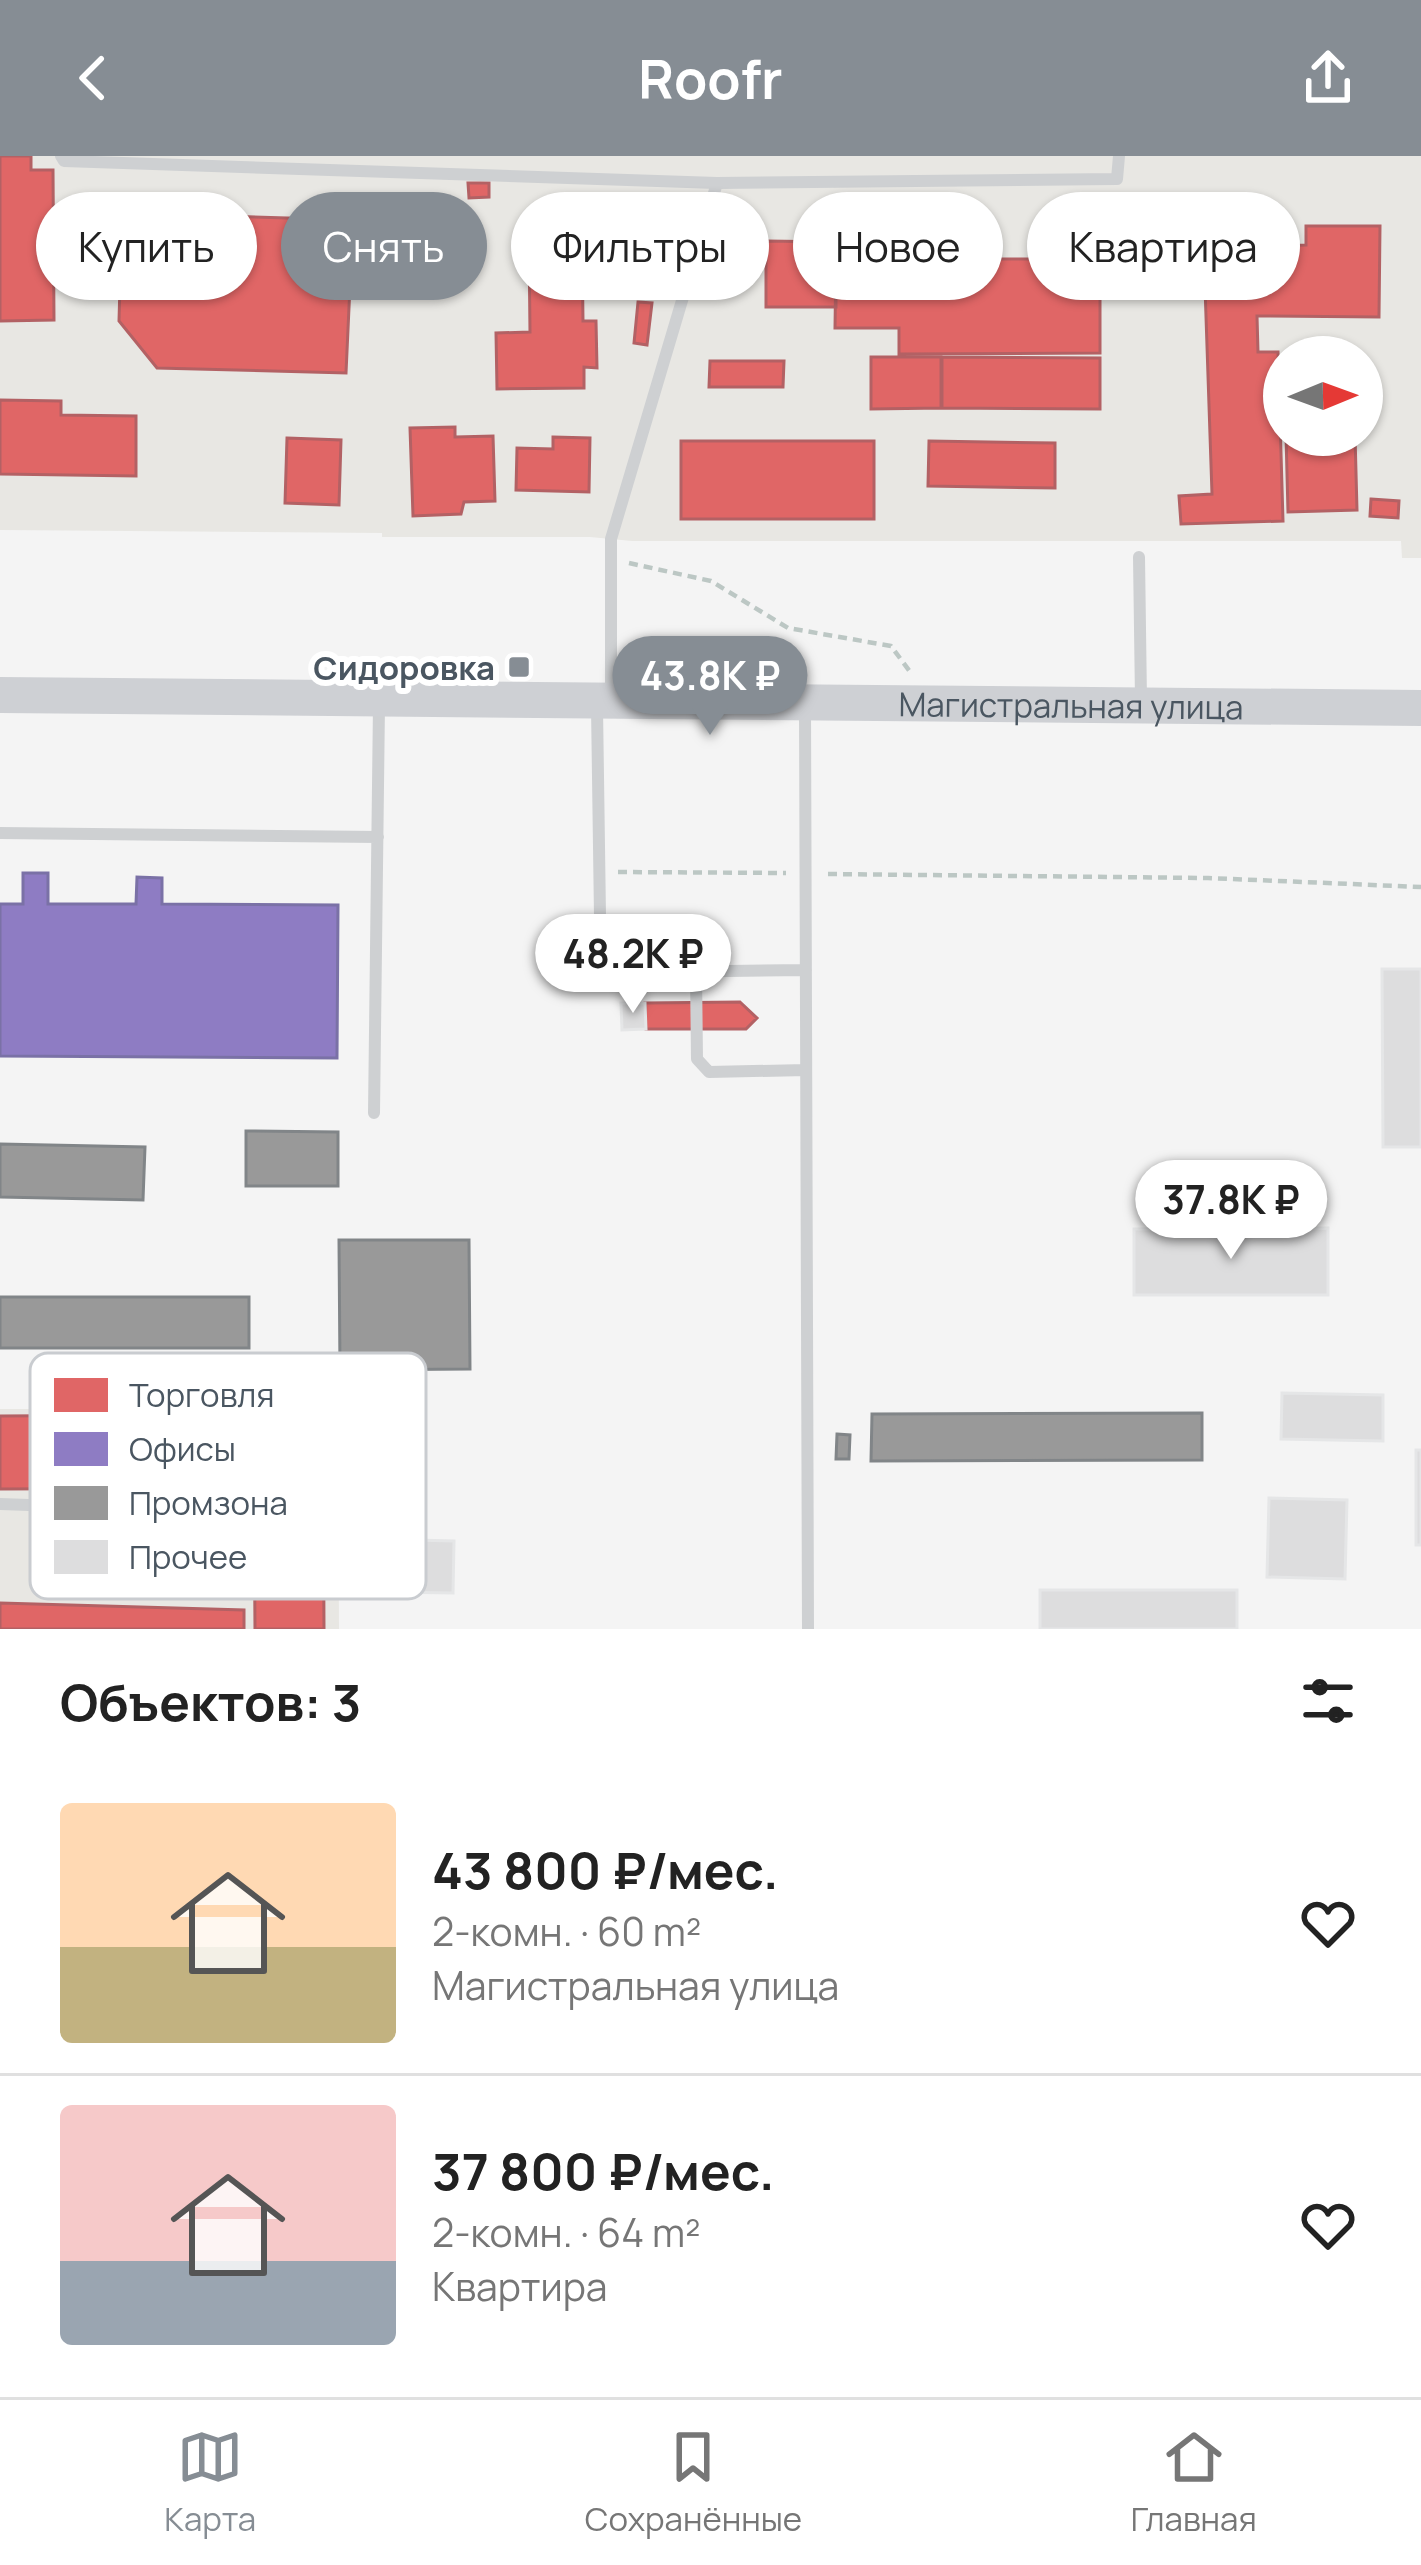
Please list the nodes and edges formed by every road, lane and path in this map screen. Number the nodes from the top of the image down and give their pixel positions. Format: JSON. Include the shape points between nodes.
{"nodes":[{"id":1,"x":61,"y":156,"type":"edge"},
{"id":2,"x":1119,"y":156,"type":"edge"},
{"id":3,"x":717,"y":183,"type":"junction"},
{"id":4,"x":1139,"y":557,"type":"dead end"},
{"id":5,"x":612,"y":560,"type":"junction"},
{"id":6,"x":916,"y":680,"type":"dead end"},
{"id":7,"x":0,"y":695,"type":"edge"},
{"id":8,"x":379,"y":697,"type":"junction"},
{"id":9,"x":604,"y":700,"type":"junction"},
{"id":10,"x":805,"y":704,"type":"junction"},
{"id":11,"x":1141,"y":707,"type":"junction"},
{"id":12,"x":1421,"y":708,"type":"edge"},
{"id":13,"x":0,"y":833,"type":"edge"},
{"id":14,"x":378,"y":838,"type":"junction"},
{"id":15,"x":600,"y":872,"type":"junction"},
{"id":16,"x":806,"y":874,"type":"junction"},
{"id":17,"x":1421,"y":887,"type":"edge"},
{"id":18,"x":806,"y":970,"type":"junction"},
{"id":19,"x":696,"y":971,"type":"junction"},
{"id":20,"x":806,"y":1070,"type":"junction"},
{"id":21,"x":374,"y":1113,"type":"dead end"},
{"id":22,"x":0,"y":1504,"type":"edge"},
{"id":23,"x":30,"y":1505,"type":"edge"},
{"id":24,"x":808,"y":1629,"type":"edge"}],
"edges":[{"from":1,"to":3,"type":"lane"},
{"from":2,"to":3,"type":"lane","via":[[1117,179]]},
{"from":3,"to":5,"type":"lane","via":[[611,539]]},
{"from":4,"to":11,"type":"lane"},
{"from":5,"to":6,"type":"path","via":[[711,581],[788,628],[891,646]]},
{"from":5,"to":9,"type":"lane"},
{"from":7,"to":8,"type":"main road","name":"Магистральная улица"},
{"from":8,"to":9,"type":"main road","name":"Магистральная улица"},
{"from":8,"to":14,"type":"lane"},
{"from":9,"to":10,"type":"main road","name":"Магистральная улица"},
{"from":9,"to":15,"type":"lane"},
{"from":10,"to":11,"type":"main road","name":"Магистральная улица"},
{"from":10,"to":16,"type":"lane"},
{"from":11,"to":12,"type":"main road","name":"Магистральная улица"},
{"from":13,"to":14,"type":"lane"},
{"from":14,"to":21,"type":"lane"},
{"from":15,"to":16,"type":"path"},
{"from":15,"to":19,"type":"lane","via":[[600,916],[627,954],[656,972]]},
{"from":16,"to":17,"type":"path"},
{"from":16,"to":18,"type":"lane"},
{"from":18,"to":19,"type":"lane"},
{"from":18,"to":20,"type":"lane"},
{"from":19,"to":20,"type":"lane","via":[[701,1066]]},
{"from":20,"to":24,"type":"lane"},
{"from":22,"to":23,"type":"lane"}]}
